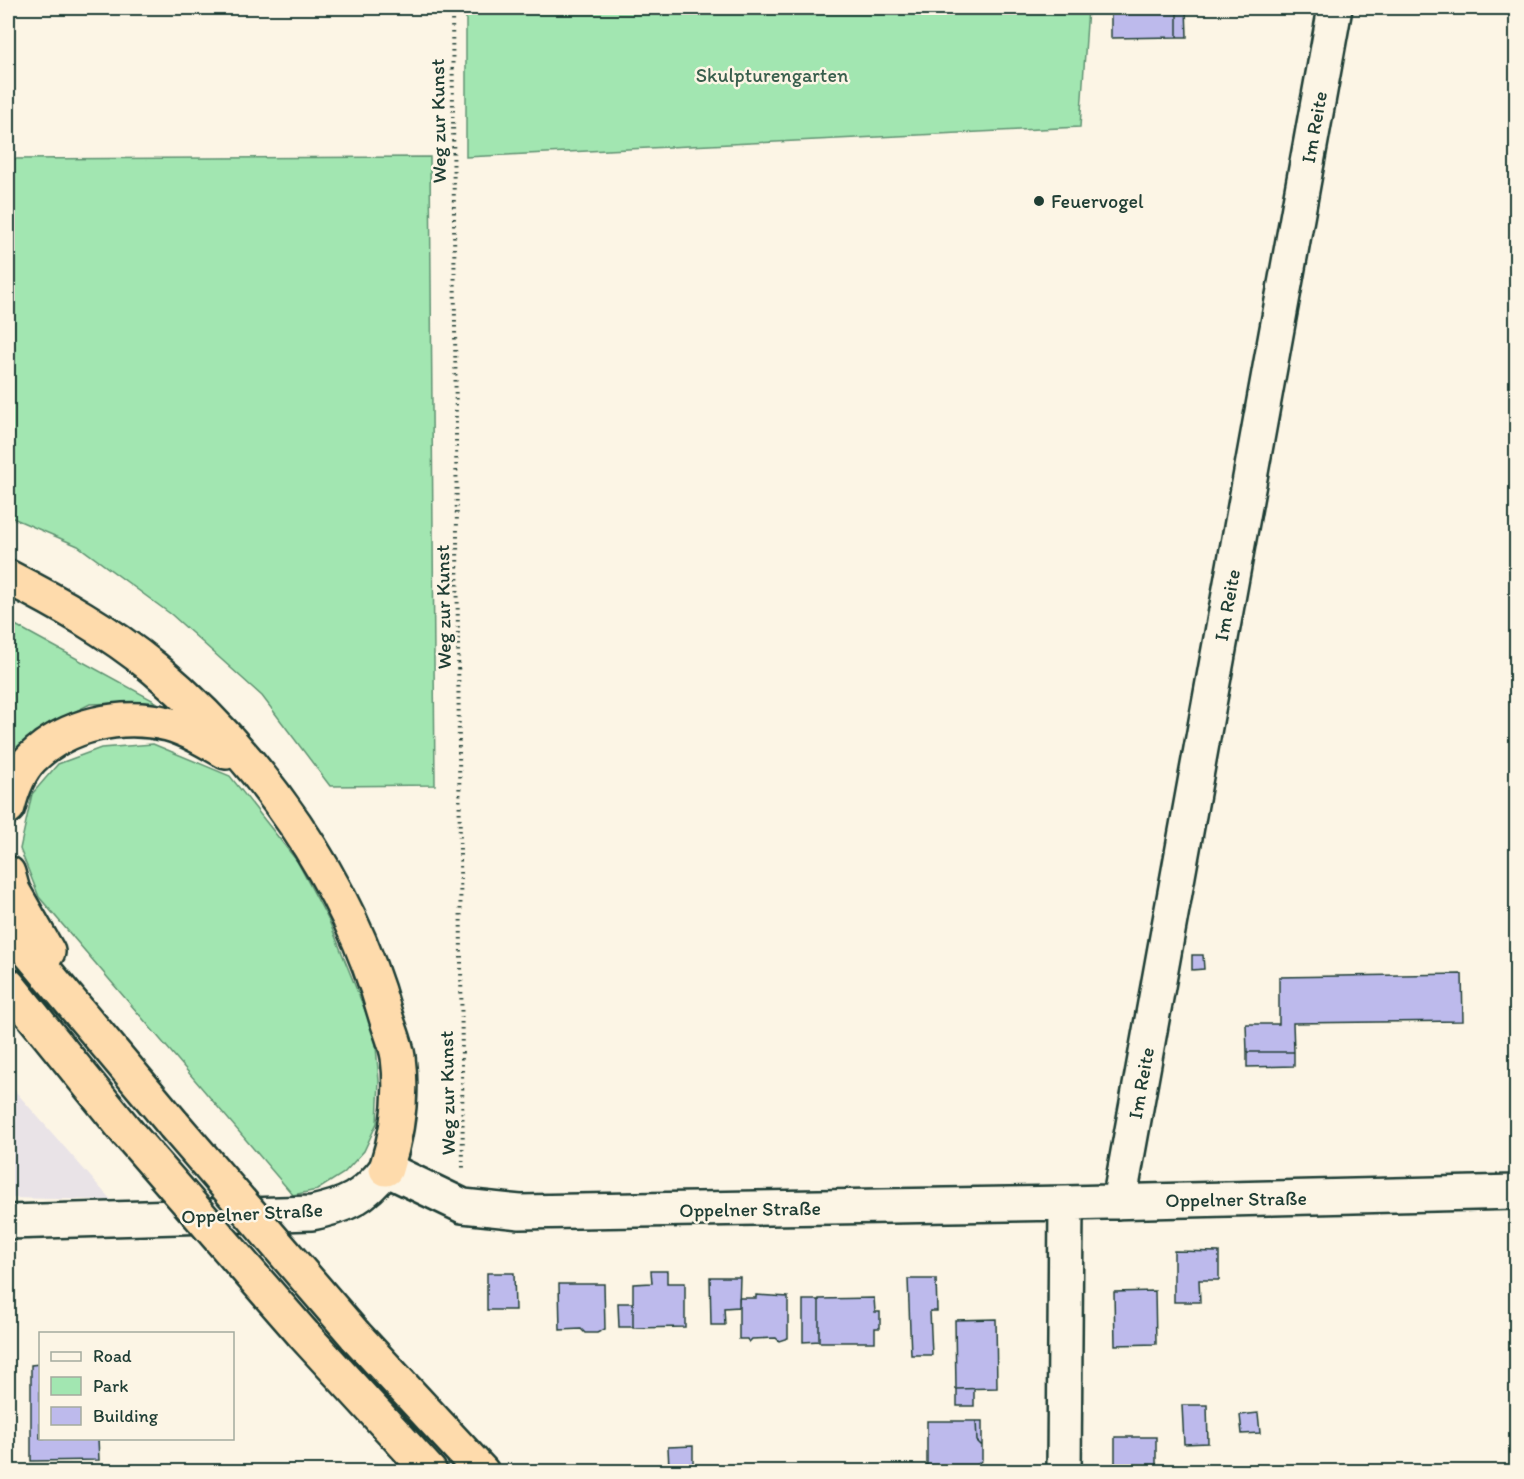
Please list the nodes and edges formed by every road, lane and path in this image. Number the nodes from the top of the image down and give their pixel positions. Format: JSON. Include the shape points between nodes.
{"nodes":[{"id":1,"x":452,"y":8,"type":"edge"},
{"id":2,"x":1335,"y":8,"type":"edge"},
{"id":3,"x":8,"y":577,"type":"edge"},
{"id":4,"x":253,"y":769,"type":"junction"},
{"id":5,"x":8,"y":807,"type":"edge"},
{"id":6,"x":8,"y":873,"type":"edge"},
{"id":7,"x":8,"y":927,"type":"edge"},
{"id":8,"x":8,"y":985,"type":"edge"},
{"id":9,"x":94,"y":1032,"type":"junction"},
{"id":10,"x":386,"y":1169,"type":"junction"},
{"id":11,"x":1516,"y":1192,"type":"edge"},
{"id":12,"x":1119,"y":1202,"type":"junction"},
{"id":13,"x":1066,"y":1203,"type":"junction"},
{"id":14,"x":463,"y":1206,"type":"junction"},
{"id":15,"x":8,"y":1222,"type":"edge"},
{"id":16,"x":430,"y":1472,"type":"edge"},
{"id":17,"x":482,"y":1472,"type":"edge"},
{"id":18,"x":1064,"y":1472,"type":"edge"}],
"edges":[{"from":1,"to":14,"type":"path","name":"Weg zur Kunst"},
{"from":2,"to":12,"type":"street","name":"Im Reite"},
{"from":3,"to":4,"type":"highway","via":[[105,631],[154,668]]},
{"from":4,"to":5,"type":"highway","via":[[190,732],[170,725],[150,720],[107,721],[66,735],[30,760]]},
{"from":4,"to":10,"type":"highway","via":[[291,819],[324,873],[378,986],[398,1056],[400,1086],[400,1115]]},
{"from":6,"to":9,"type":"highway","via":[[13,891]]},
{"from":7,"to":9,"type":"highway"},
{"from":8,"to":16,"type":"highway","bridge":true,"via":[[127,1132]]},
{"from":9,"to":17,"type":"highway","bridge":true,"via":[[355,1335]]},
{"from":10,"to":14,"type":"street","name":"Oppelner Straße"},
{"from":10,"to":15,"type":"street","name":"Oppelner Straße","via":[[369,1190],[345,1205],[312,1213]]},
{"from":11,"to":12,"type":"street","name":"Oppelner Straße"},
{"from":12,"to":13,"type":"street","name":"Oppelner Straße"},
{"from":13,"to":14,"type":"street","name":"Oppelner Straße","via":[[520,1212]]},
{"from":13,"to":18,"type":"street"}]}
